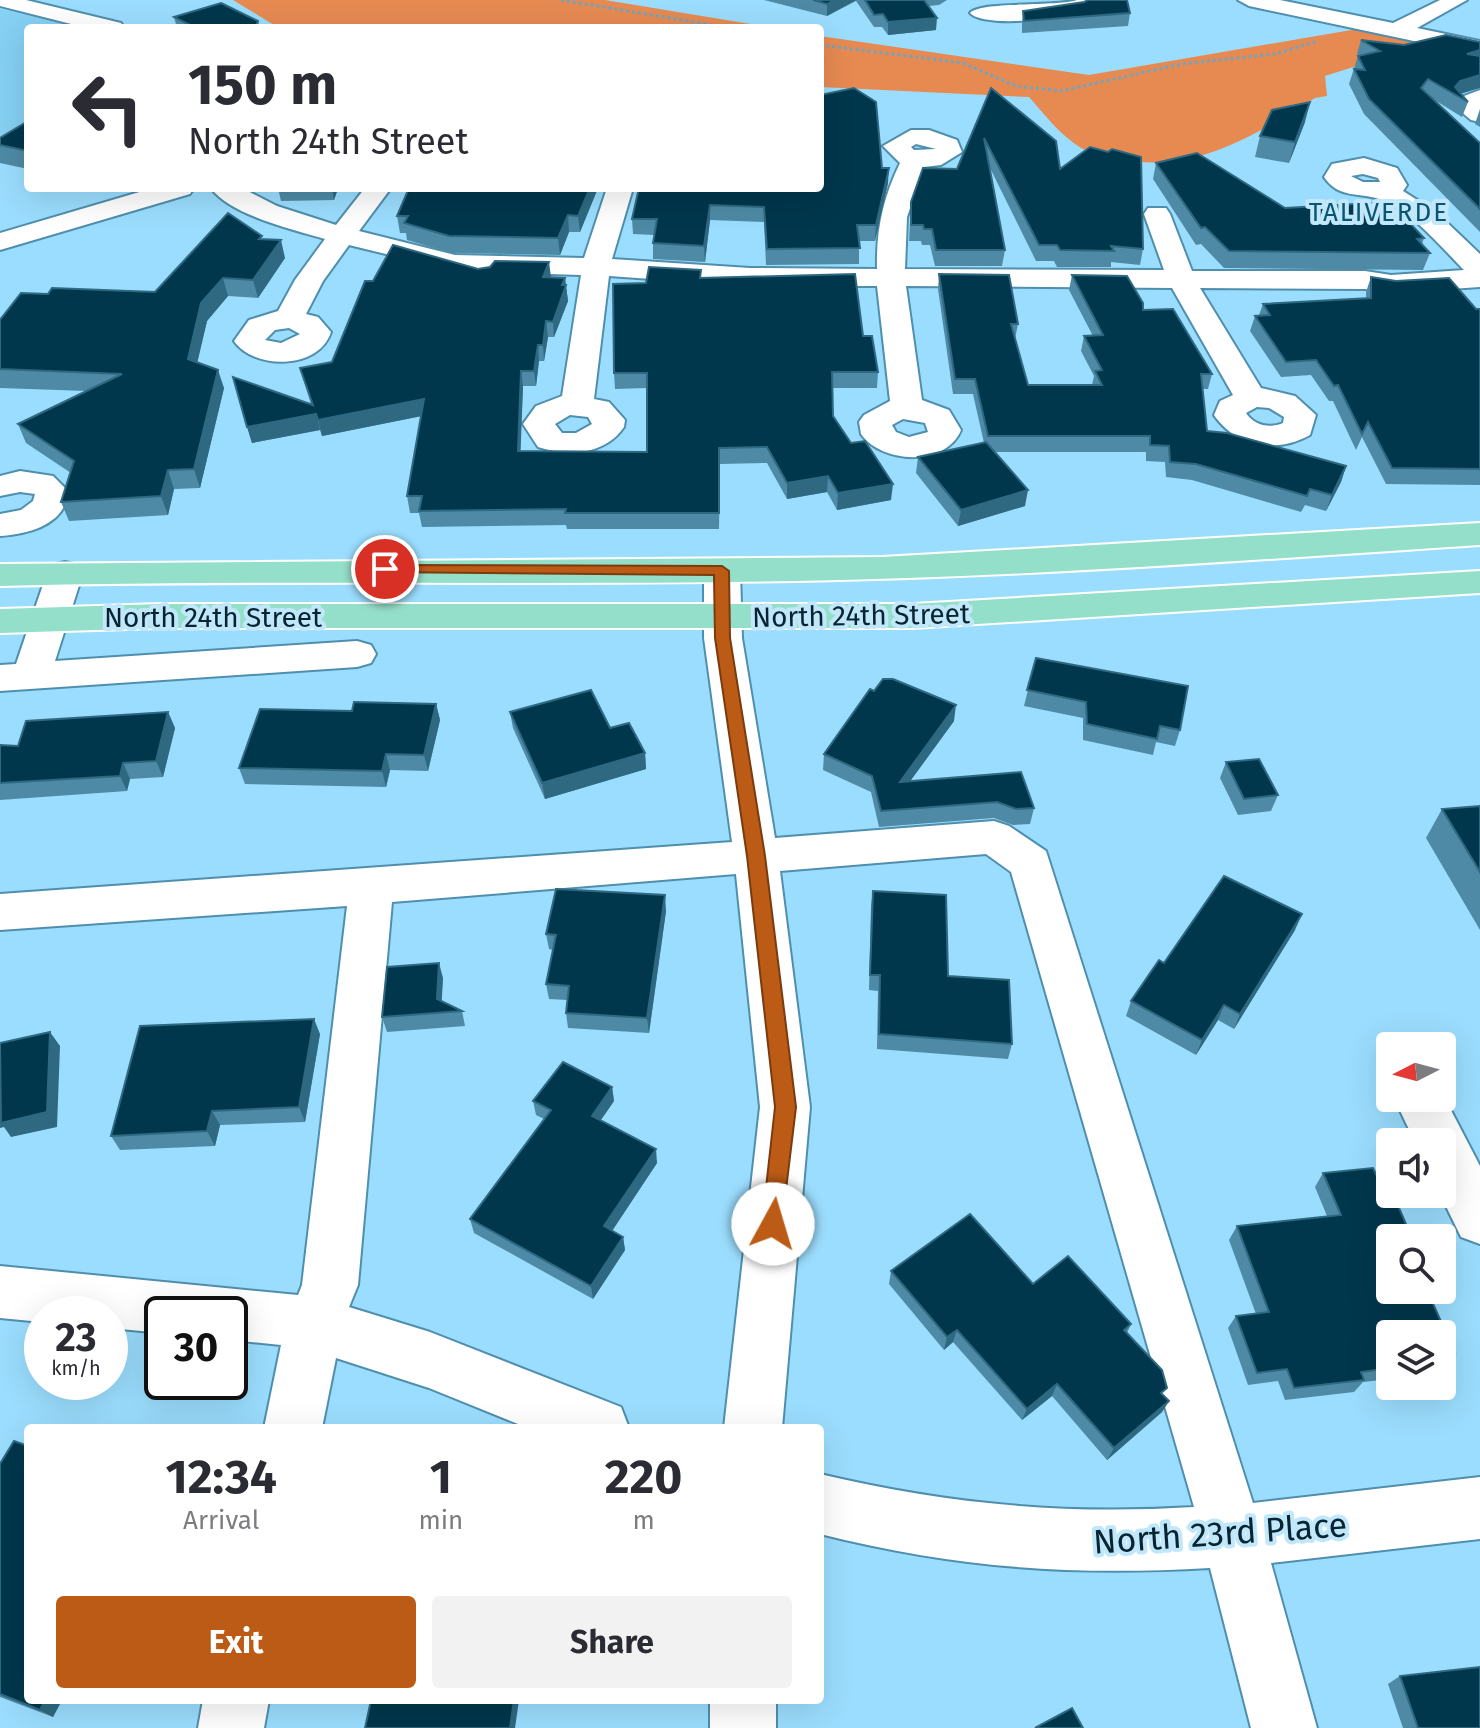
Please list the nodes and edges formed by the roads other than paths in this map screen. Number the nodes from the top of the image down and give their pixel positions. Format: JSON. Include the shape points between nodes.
{"nodes":[{"id":1,"x":0,"y":0,"type":"edge"},
{"id":2,"x":1096,"y":0,"type":"edge"},
{"id":3,"x":1249,"y":0,"type":"edge"},
{"id":4,"x":1456,"y":0,"type":"edge"},
{"id":5,"x":1480,"y":8,"type":"edge"},
{"id":6,"x":981,"y":13,"type":"dead end"},
{"id":7,"x":97,"y":24,"type":"edge"},
{"id":8,"x":1399,"y":29,"type":"junction"},
{"id":9,"x":1480,"y":48,"type":"edge"},
{"id":10,"x":1480,"y":97,"type":"edge"},
{"id":11,"x":1480,"y":115,"type":"edge"},
{"id":12,"x":915,"y":159,"type":"dead end"},
{"id":13,"x":1384,"y":190,"type":"dead end"},
{"id":14,"x":130,"y":192,"type":"edge"},
{"id":15,"x":166,"y":192,"type":"edge"},
{"id":16,"x":230,"y":192,"type":"edge"},
{"id":17,"x":375,"y":192,"type":"edge"},
{"id":18,"x":618,"y":192,"type":"edge"},
{"id":19,"x":1157,"y":214,"type":"dead end"},
{"id":20,"x":72,"y":218,"type":"junction"},
{"id":21,"x":345,"y":235,"type":"junction"},
{"id":22,"x":0,"y":242,"type":"edge"},
{"id":23,"x":1478,"y":268,"type":"edge"},
{"id":24,"x":596,"y":276,"type":"junction"},
{"id":25,"x":893,"y":278,"type":"junction"},
{"id":26,"x":1182,"y":281,"type":"junction"},
{"id":27,"x":289,"y":319,"type":"dead end"},
{"id":28,"x":1251,"y":398,"type":"dead end"},
{"id":29,"x":577,"y":405,"type":"dead end"},
{"id":30,"x":907,"y":408,"type":"dead end"},
{"id":31,"x":0,"y":486,"type":"edge"},
{"id":32,"x":0,"y":525,"type":"edge"},
{"id":33,"x":1477,"y":539,"type":"edge"},
{"id":34,"x":722,"y":571,"type":"junction"},
{"id":35,"x":65,"y":573,"type":"junction"},
{"id":36,"x":0,"y":575,"type":"edge"},
{"id":37,"x":1480,"y":582,"type":"edge"},
{"id":38,"x":723,"y":618,"type":"junction"},
{"id":39,"x":49,"y":619,"type":"junction"},
{"id":40,"x":0,"y":621,"type":"edge"},
{"id":41,"x":357,"y":654,"type":"dead end"},
{"id":42,"x":15,"y":677,"type":"edge"},
{"id":43,"x":756,"y":856,"type":"junction"},
{"id":44,"x":371,"y":887,"type":"junction"},
{"id":45,"x":0,"y":912,"type":"edge"},
{"id":46,"x":1456,"y":1171,"type":"edge"},
{"id":47,"x":1480,"y":1220,"type":"edge"},
{"id":48,"x":0,"y":1292,"type":"edge"},
{"id":49,"x":313,"y":1328,"type":"junction"},
{"id":50,"x":294,"y":1424,"type":"edge"},
{"id":51,"x":590,"y":1424,"type":"edge"},
{"id":52,"x":753,"y":1424,"type":"edge"},
{"id":53,"x":824,"y":1505,"type":"edge"},
{"id":54,"x":1480,"y":1508,"type":"edge"},
{"id":55,"x":1233,"y":1536,"type":"junction"},
{"id":56,"x":235,"y":1704,"type":"edge"},
{"id":57,"x":743,"y":1704,"type":"edge"},
{"id":58,"x":231,"y":1728,"type":"edge"},
{"id":59,"x":743,"y":1728,"type":"edge"},
{"id":60,"x":1284,"y":1728,"type":"edge"}],
"edges":[{"from":1,"to":7,"type":"street"},
{"from":2,"to":6,"type":"street","via":[[1053,13]]},
{"from":3,"to":8,"type":"street"},
{"from":4,"to":5,"type":"street"},
{"from":4,"to":8,"type":"street"},
{"from":8,"to":9,"type":"street"},
{"from":10,"to":11,"type":"street","via":[[1464,104]]},
{"from":12,"to":25,"type":"street","via":[[894,203]]},
{"from":13,"to":23,"type":"street","via":[[1427,218]]},
{"from":14,"to":20,"type":"street"},
{"from":15,"to":20,"type":"street"},
{"from":16,"to":21,"type":"street","via":[[250,204]]},
{"from":17,"to":21,"type":"street"},
{"from":18,"to":24,"type":"street"},
{"from":19,"to":26,"type":"street"},
{"from":20,"to":22,"type":"street"},
{"from":21,"to":24,"type":"street","via":[[474,272],[513,278]]},
{"from":21,"to":27,"type":"street","via":[[309,280]]},
{"from":23,"to":26,"type":"street","via":[[1391,284]]},
{"from":24,"to":25,"type":"street","via":[[716,282],[750,277]]},
{"from":24,"to":29,"type":"street"},
{"from":25,"to":26,"type":"street"},
{"from":25,"to":30,"type":"street"},
{"from":26,"to":28,"type":"street"},
{"from":31,"to":32,"type":"street","via":[[39,482],[52,499],[31,519]]},
{"from":33,"to":34,"type":"main road","name":"North 24th Street","via":[[935,568]]},
{"from":34,"to":35,"type":"main road","name":"North 24th Street"},
{"from":34,"to":38,"type":"street"},
{"from":35,"to":36,"type":"main road","name":"North 24th Street"},
{"from":35,"to":39,"type":"street","name":"North 24th Street"},
{"from":37,"to":38,"type":"main road","name":"North 24th Street","via":[[924,615]]},
{"from":38,"to":39,"type":"main road","name":"North 24th Street"},
{"from":38,"to":43,"type":"street"},
{"from":39,"to":40,"type":"main road","name":"North 24th Street"},
{"from":39,"to":42,"type":"street","name":"North 24th Street"},
{"from":41,"to":42,"type":"street","name":"North 24th Street"},
{"from":43,"to":44,"type":"street"},
{"from":43,"to":52,"type":"street","via":[[785,1107]]},
{"from":43,"to":55,"type":"street","via":[[994,837],[1030,863]]},
{"from":44,"to":45,"type":"street"},
{"from":44,"to":49,"type":"street","via":[[330,1285]]},
{"from":46,"to":47,"type":"street"},
{"from":48,"to":49,"type":"street","via":[[277,1317]]},
{"from":49,"to":50,"type":"street"},
{"from":49,"to":51,"type":"street","via":[[430,1360]]},
{"from":53,"to":55,"type":"street","name":"North 23rd Place","via":[[934,1531],[1013,1541],[1093,1544]]},
{"from":54,"to":55,"type":"street","name":"North 23rd Place"},
{"from":55,"to":60,"type":"street"},
{"from":56,"to":58,"type":"street"},
{"from":57,"to":59,"type":"street"}]}
